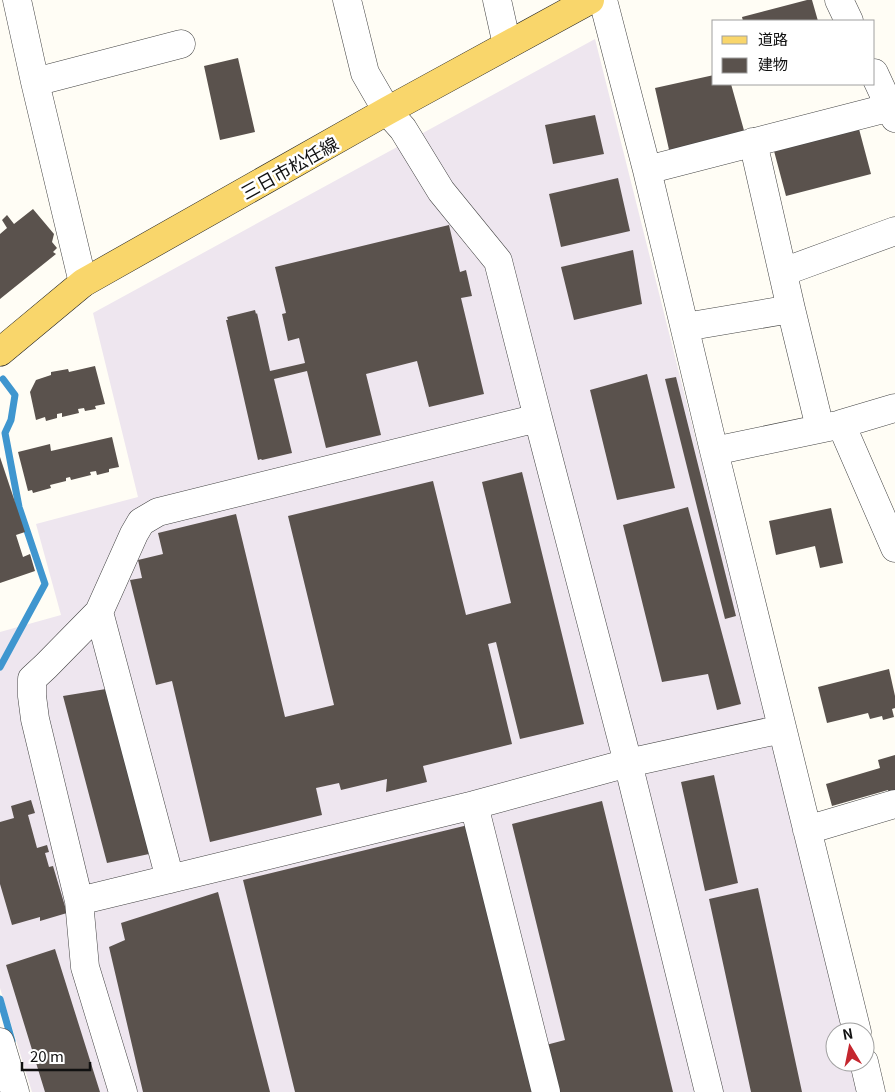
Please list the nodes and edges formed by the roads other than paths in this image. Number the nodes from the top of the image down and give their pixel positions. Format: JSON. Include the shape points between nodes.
{"nodes":[{"id":1,"x":347,"y":0,"type":"edge"},
{"id":2,"x":497,"y":0,"type":"edge"},
{"id":3,"x":590,"y":0,"type":"edge"},
{"id":4,"x":603,"y":0,"type":"edge"},
{"id":5,"x":839,"y":0,"type":"edge"},
{"id":6,"x":13,"y":17,"type":"edge"},
{"id":7,"x":849,"y":20,"type":"edge"},
{"id":8,"x":181,"y":44,"type":"dead end"},
{"id":9,"x":507,"y":45,"type":"junction"},
{"id":10,"x":875,"y":75,"type":"edge"},
{"id":11,"x":35,"y":82,"type":"junction"},
{"id":12,"x":387,"y":111,"type":"junction"},
{"id":13,"x":893,"y":111,"type":"edge"},
{"id":14,"x":753,"y":142,"type":"junction"},
{"id":15,"x":647,"y":170,"type":"junction"},
{"id":16,"x":895,"y":231,"type":"edge"},
{"id":17,"x":783,"y":272,"type":"junction"},
{"id":18,"x":83,"y":283,"type":"junction"},
{"id":19,"x":791,"y":309,"type":"junction"},
{"id":20,"x":685,"y":327,"type":"junction"},
{"id":21,"x":0,"y":352,"type":"edge"},
{"id":22,"x":895,"y":408,"type":"edge"},
{"id":23,"x":538,"y":418,"type":"junction"},
{"id":24,"x":831,"y":426,"type":"junction"},
{"id":25,"x":714,"y":451,"type":"junction"},
{"id":26,"x":895,"y":548,"type":"edge"},
{"id":27,"x":100,"y":612,"type":"junction"},
{"id":28,"x":782,"y":729,"type":"junction"},
{"id":29,"x":628,"y":763,"type":"junction"},
{"id":30,"x":895,"y":804,"type":"edge"},
{"id":31,"x":474,"y":805,"type":"junction"},
{"id":32,"x":807,"y":830,"type":"junction"},
{"id":33,"x":170,"y":879,"type":"junction"},
{"id":34,"x":79,"y":901,"type":"junction"},
{"id":35,"x":854,"y":1022,"type":"edge"},
{"id":36,"x":0,"y":1042,"type":"edge"},
{"id":37,"x":866,"y":1072,"type":"edge"},
{"id":38,"x":15,"y":1092,"type":"edge"},
{"id":39,"x":123,"y":1092,"type":"edge"},
{"id":40,"x":546,"y":1092,"type":"edge"},
{"id":41,"x":709,"y":1092,"type":"edge"},
{"id":42,"x":871,"y":1092,"type":"edge"}],
"edges":[{"from":1,"to":12,"type":"street","via":[[365,73]]},
{"from":2,"to":9,"type":"street"},
{"from":3,"to":9,"type":"main road","name":"三日市松任線"},
{"from":4,"to":15,"type":"street"},
{"from":5,"to":7,"type":"street"},
{"from":6,"to":11,"type":"street"},
{"from":8,"to":11,"type":"street"},
{"from":9,"to":12,"type":"main road","name":"三日市松任線"},
{"from":10,"to":13,"type":"street"},
{"from":11,"to":18,"type":"street"},
{"from":12,"to":18,"type":"main road","name":"三日市松任線"},
{"from":12,"to":23,"type":"street","via":[[403,129],[441,191],[498,261]]},
{"from":13,"to":14,"type":"street"},
{"from":14,"to":15,"type":"street"},
{"from":14,"to":17,"type":"street"},
{"from":15,"to":20,"type":"street"},
{"from":16,"to":17,"type":"street"},
{"from":17,"to":19,"type":"street"},
{"from":18,"to":21,"type":"main road","name":"三日市松任線"},
{"from":19,"to":20,"type":"street"},
{"from":19,"to":24,"type":"street"},
{"from":20,"to":25,"type":"street"},
{"from":22,"to":24,"type":"street"},
{"from":23,"to":27,"type":"street","via":[[158,512],[141,522],[134,534]]},
{"from":23,"to":29,"type":"street"},
{"from":24,"to":25,"type":"street"},
{"from":24,"to":26,"type":"street"},
{"from":25,"to":28,"type":"street"},
{"from":27,"to":33,"type":"street"},
{"from":27,"to":34,"type":"street","via":[[32,679],[35,719]]},
{"from":28,"to":29,"type":"street"},
{"from":28,"to":32,"type":"street"},
{"from":29,"to":31,"type":"street"},
{"from":29,"to":41,"type":"street"},
{"from":30,"to":32,"type":"street"},
{"from":31,"to":33,"type":"street"},
{"from":31,"to":40,"type":"street"},
{"from":32,"to":35,"type":"street"},
{"from":33,"to":34,"type":"street"},
{"from":34,"to":39,"type":"street","via":[[85,967]]},
{"from":36,"to":38,"type":"street"},
{"from":37,"to":42,"type":"street"}]}
